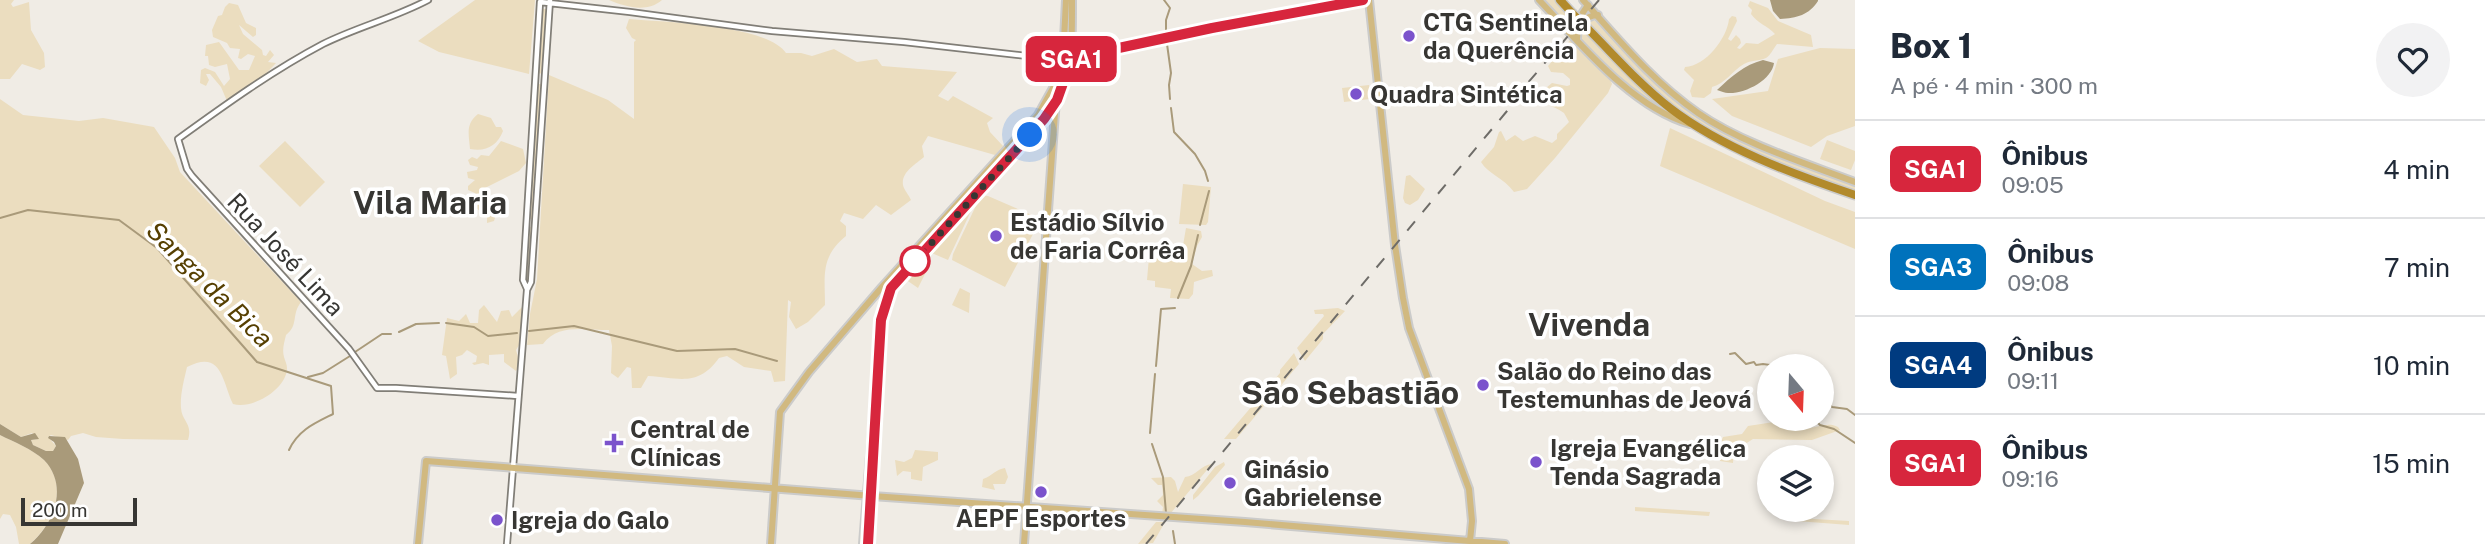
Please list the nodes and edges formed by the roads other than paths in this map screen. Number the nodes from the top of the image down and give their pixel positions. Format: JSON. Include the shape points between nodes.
{"nodes":[{"id":1,"x":428,"y":0,"type":"edge"},
{"id":2,"x":1066,"y":0,"type":"edge"},
{"id":3,"x":1072,"y":0,"type":"edge"},
{"id":4,"x":1369,"y":0,"type":"edge"},
{"id":5,"x":1539,"y":0,"type":"edge"},
{"id":6,"x":1560,"y":0,"type":"edge"},
{"id":7,"x":545,"y":2,"type":"edge"},
{"id":8,"x":1588,"y":2,"type":"edge"},
{"id":9,"x":1598,"y":15,"type":"junction"},
{"id":10,"x":1563,"y":25,"type":"junction"},
{"id":11,"x":1577,"y":39,"type":"junction"},
{"id":12,"x":1063,"y":60,"type":"junction"},
{"id":13,"x":1057,"y":81,"type":"junction"},
{"id":14,"x":1057,"y":100,"type":"junction"},
{"id":15,"x":1041,"y":117,"type":"junction"},
{"id":16,"x":1054,"y":126,"type":"junction"},
{"id":17,"x":1696,"y":126,"type":"junction"},
{"id":18,"x":1855,"y":182,"type":"edge"},
{"id":19,"x":1855,"y":195,"type":"edge"},
{"id":20,"x":882,"y":287,"type":"junction"},
{"id":21,"x":527,"y":290,"type":"junction"},
{"id":22,"x":881,"y":320,"type":"junction"},
{"id":23,"x":518,"y":396,"type":"junction"},
{"id":24,"x":512,"y":469,"type":"junction"},
{"id":25,"x":775,"y":488,"type":"junction"},
{"id":26,"x":869,"y":496,"type":"junction"},
{"id":27,"x":1026,"y":506,"type":"junction"},
{"id":28,"x":1470,"y":542,"type":"edge"},
{"id":29,"x":418,"y":544,"type":"edge"},
{"id":30,"x":507,"y":544,"type":"edge"},
{"id":31,"x":771,"y":544,"type":"edge"},
{"id":32,"x":866,"y":544,"type":"edge"},
{"id":33,"x":1024,"y":544,"type":"edge"},
{"id":34,"x":1505,"y":544,"type":"edge"}],
"edges":[{"from":1,"to":23,"type":"street","name":"Rua José Lima","via":[[303,55],[178,139],[192,176],[349,349],[377,388]]},
{"from":2,"to":12,"type":"main road"},
{"from":3,"to":14,"type":"main road","via":[[1072,58]]},
{"from":4,"to":28,"type":"main road","via":[[1405,309],[1469,489]]},
{"from":5,"to":10,"type":"main road"},
{"from":6,"to":17,"type":"highway","bridge":true,"via":[[1656,96]]},
{"from":7,"to":12,"type":"street","via":[[775,32]]},
{"from":7,"to":21,"type":"street","via":[[532,269]]},
{"from":7,"to":21,"type":"street","via":[[523,281]]},
{"from":8,"to":9,"type":"main road"},
{"from":8,"to":10,"type":"main road","via":[[1576,21]]},
{"from":9,"to":11,"type":"main road","via":[[1585,18]]},
{"from":9,"to":18,"type":"main road","via":[[1652,76],[1698,113],[1726,130]]},
{"from":10,"to":11,"type":"main road"},
{"from":11,"to":17,"type":"main road","via":[[1639,98]]},
{"from":12,"to":13,"type":"main road"},
{"from":13,"to":14,"type":"main road"},
{"from":13,"to":15,"type":"main road"},
{"from":14,"to":15,"type":"main road"},
{"from":14,"to":16,"type":"main road"},
{"from":15,"to":16,"type":"main road"},
{"from":15,"to":20,"type":"main road"},
{"from":15,"to":22,"type":"main road","via":[[900,278],[887,297]]},
{"from":16,"to":27,"type":"main road"},
{"from":17,"to":19,"type":"highway","via":[[1788,170]]},
{"from":20,"to":22,"type":"main road"},
{"from":20,"to":25,"type":"main road","via":[[780,412]]},
{"from":21,"to":23,"type":"street"},
{"from":22,"to":26,"type":"main road"},
{"from":23,"to":24,"type":"street"},
{"from":24,"to":25,"type":"main road"},
{"from":24,"to":29,"type":"main road","via":[[426,461]]},
{"from":24,"to":30,"type":"street"},
{"from":25,"to":26,"type":"main road"},
{"from":25,"to":31,"type":"main road"},
{"from":26,"to":27,"type":"main road"},
{"from":26,"to":32,"type":"main road"},
{"from":27,"to":28,"type":"main road"},
{"from":27,"to":33,"type":"main road"},
{"from":28,"to":34,"type":"main road"}]}
